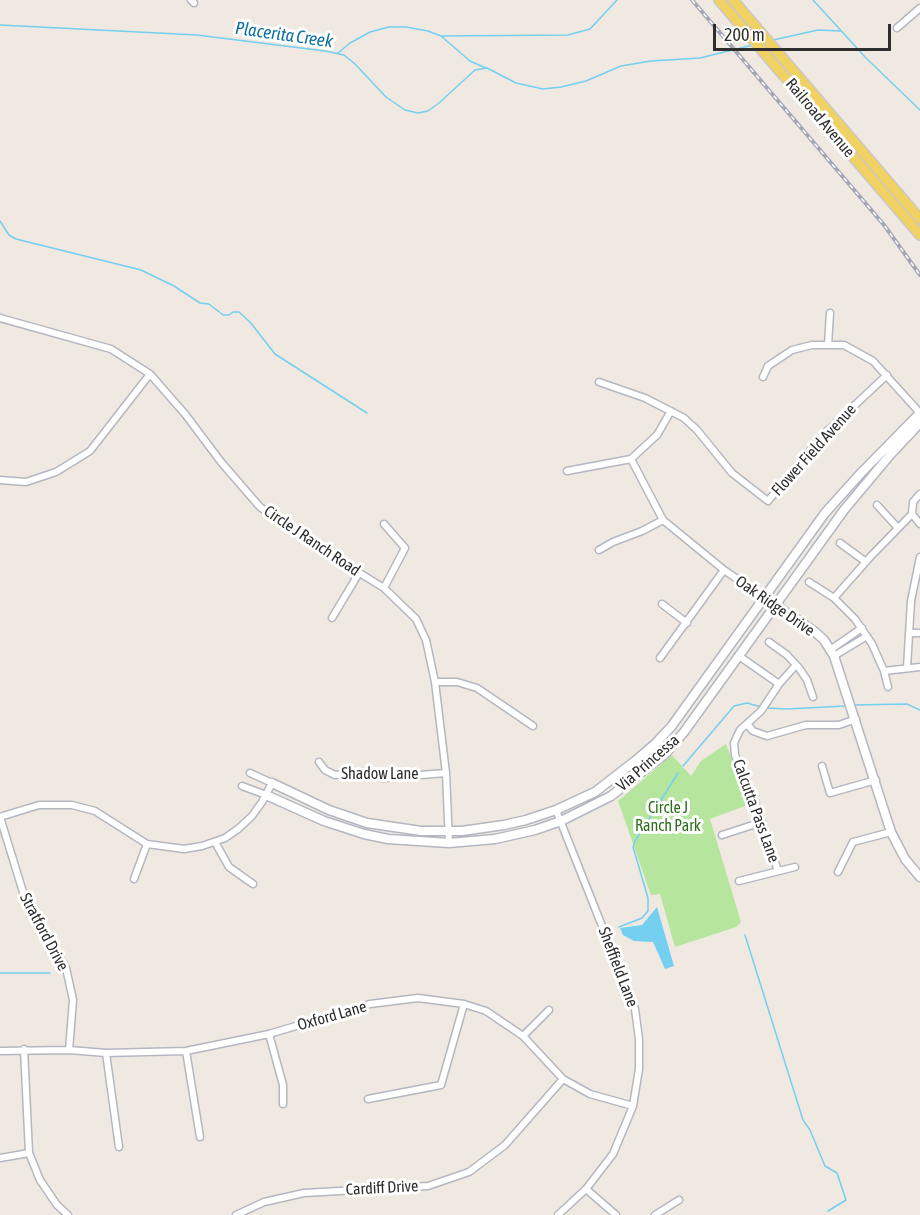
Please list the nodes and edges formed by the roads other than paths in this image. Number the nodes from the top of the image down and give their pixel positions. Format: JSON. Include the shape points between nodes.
{"nodes":[{"id":1,"x":719,"y":0,"type":"edge"},
{"id":2,"x":733,"y":0,"type":"edge"},
{"id":3,"x":920,"y":8,"type":"edge"},
{"id":4,"x":897,"y":28,"type":"dead end"},
{"id":5,"x":920,"y":219,"type":"edge"},
{"id":6,"x":920,"y":235,"type":"edge"},
{"id":7,"x":830,"y":313,"type":"dead end"},
{"id":8,"x":0,"y":318,"type":"edge"},
{"id":9,"x":828,"y":345,"type":"junction"},
{"id":10,"x":150,"y":374,"type":"junction"},
{"id":11,"x":887,"y":375,"type":"junction"},
{"id":12,"x":763,"y":377,"type":"dead end"},
{"id":13,"x":599,"y":381,"type":"dead end"},
{"id":14,"x":671,"y":411,"type":"junction"},
{"id":15,"x":920,"y":413,"type":"edge"},
{"id":16,"x":920,"y":423,"type":"edge"},
{"id":17,"x":631,"y":459,"type":"junction"},
{"id":18,"x":567,"y":471,"type":"dead end"},
{"id":19,"x":0,"y":480,"type":"edge"},
{"id":20,"x":920,"y":494,"type":"edge"},
{"id":21,"x":877,"y":505,"type":"dead end"},
{"id":22,"x":912,"y":514,"type":"junction"},
{"id":23,"x":663,"y":520,"type":"junction"},
{"id":24,"x":384,"y":524,"type":"dead end"},
{"id":25,"x":920,"y":524,"type":"edge"},
{"id":26,"x":898,"y":528,"type":"junction"},
{"id":27,"x":840,"y":543,"type":"dead end"},
{"id":28,"x":600,"y":550,"type":"dead end"},
{"id":29,"x":920,"y":557,"type":"edge"},
{"id":30,"x":866,"y":562,"type":"junction"},
{"id":31,"x":724,"y":570,"type":"junction"},
{"id":32,"x":359,"y":573,"type":"junction"},
{"id":33,"x":918,"y":581,"type":"edge"},
{"id":34,"x":808,"y":582,"type":"dead end"},
{"id":35,"x":384,"y":588,"type":"junction"},
{"id":36,"x":765,"y":598,"type":"junction"},
{"id":37,"x":834,"y":598,"type":"junction"},
{"id":38,"x":662,"y":604,"type":"dead end"},
{"id":39,"x":776,"y":606,"type":"junction"},
{"id":40,"x":332,"y":618,"type":"dead end"},
{"id":41,"x":687,"y":622,"type":"junction"},
{"id":42,"x":862,"y":628,"type":"junction"},
{"id":43,"x":909,"y":633,"type":"junction"},
{"id":44,"x":920,"y":633,"type":"edge"},
{"id":45,"x":867,"y":636,"type":"junction"},
{"id":46,"x":769,"y":642,"type":"dead end"},
{"id":47,"x":832,"y":653,"type":"junction"},
{"id":48,"x":739,"y":657,"type":"junction"},
{"id":49,"x":660,"y":658,"type":"dead end"},
{"id":50,"x":796,"y":665,"type":"junction"},
{"id":51,"x":920,"y":667,"type":"edge"},
{"id":52,"x":907,"y":668,"type":"junction"},
{"id":53,"x":884,"y":671,"type":"junction"},
{"id":54,"x":435,"y":682,"type":"junction"},
{"id":55,"x":779,"y":684,"type":"junction"},
{"id":56,"x":888,"y":687,"type":"dead end"},
{"id":57,"x":813,"y":697,"type":"dead end"},
{"id":58,"x":856,"y":719,"type":"junction"},
{"id":59,"x":747,"y":724,"type":"junction"},
{"id":60,"x":533,"y":726,"type":"dead end"},
{"id":61,"x":319,"y":762,"type":"dead end"},
{"id":62,"x":822,"y":766,"type":"dead end"},
{"id":63,"x":250,"y":773,"type":"dead end"},
{"id":64,"x":446,"y":773,"type":"junction"},
{"id":65,"x":876,"y":780,"type":"junction"},
{"id":66,"x":272,"y":783,"type":"junction"},
{"id":67,"x":242,"y":786,"type":"dead end"},
{"id":68,"x":266,"y":795,"type":"junction"},
{"id":69,"x":556,"y":810,"type":"junction"},
{"id":70,"x":0,"y":817,"type":"edge"},
{"id":71,"x":561,"y":821,"type":"junction"},
{"id":72,"x":762,"y":822,"type":"junction"},
{"id":73,"x":448,"y":832,"type":"junction"},
{"id":74,"x":891,"y":832,"type":"junction"},
{"id":75,"x":722,"y":835,"type":"dead end"},
{"id":76,"x":215,"y":842,"type":"junction"},
{"id":77,"x":449,"y":843,"type":"junction"},
{"id":78,"x":147,"y":844,"type":"junction"},
{"id":79,"x":795,"y":867,"type":"dead end"},
{"id":80,"x":778,"y":872,"type":"junction"},
{"id":81,"x":838,"y":872,"type":"dead end"},
{"id":82,"x":920,"y":877,"type":"edge"},
{"id":83,"x":134,"y":879,"type":"dead end"},
{"id":84,"x":739,"y":881,"type":"dead end"},
{"id":85,"x":253,"y":884,"type":"dead end"},
{"id":86,"x":464,"y":1004,"type":"junction"},
{"id":87,"x":549,"y":1010,"type":"dead end"},
{"id":88,"x":269,"y":1034,"type":"junction"},
{"id":89,"x":523,"y":1036,"type":"junction"},
{"id":90,"x":24,"y":1049,"type":"junction"},
{"id":91,"x":69,"y":1050,"type":"junction"},
{"id":92,"x":0,"y":1051,"type":"edge"},
{"id":93,"x":186,"y":1051,"type":"junction"},
{"id":94,"x":106,"y":1053,"type":"junction"},
{"id":95,"x":563,"y":1079,"type":"junction"},
{"id":96,"x":368,"y":1099,"type":"dead end"},
{"id":97,"x":283,"y":1104,"type":"dead end"},
{"id":98,"x":633,"y":1106,"type":"junction"},
{"id":99,"x":200,"y":1137,"type":"dead end"},
{"id":100,"x":119,"y":1147,"type":"dead end"},
{"id":101,"x":29,"y":1153,"type":"junction"},
{"id":102,"x":0,"y":1158,"type":"edge"},
{"id":103,"x":586,"y":1190,"type":"junction"},
{"id":104,"x":679,"y":1200,"type":"dead end"},
{"id":105,"x":68,"y":1215,"type":"edge"},
{"id":106,"x":236,"y":1215,"type":"edge"},
{"id":107,"x":558,"y":1215,"type":"edge"},
{"id":108,"x":616,"y":1215,"type":"edge"},
{"id":109,"x":655,"y":1215,"type":"edge"}],
"edges":[{"from":1,"to":6,"type":"main road","name":"Railroad Avenue"},
{"from":2,"to":5,"type":"main road","name":"Railroad Avenue"},
{"from":3,"to":4,"type":"street"},
{"from":7,"to":9,"type":"street"},
{"from":8,"to":10,"type":"street","name":"Circle J Ranch Road","via":[[111,350]]},
{"from":9,"to":11,"type":"street","via":[[844,345],[858,351]]},
{"from":9,"to":12,"type":"street","via":[[792,350],[768,366]]},
{"from":10,"to":19,"type":"street","via":[[90,451],[56,472],[26,482]]},
{"from":10,"to":32,"type":"street","name":"Circle J Ranch Road","via":[[260,507]]},
{"from":11,"to":14,"type":"street","name":"Flower Field Avenue","via":[[825,433],[768,501],[732,473],[697,430]]},
{"from":11,"to":15,"type":"street"},
{"from":13,"to":14,"type":"street"},
{"from":14,"to":17,"type":"street","via":[[657,435]]},
{"from":15,"to":36,"type":"street","name":"Via Princessa","via":[[840,495]]},
{"from":16,"to":39,"type":"street","name":"Via Princessa","via":[[863,485]]},
{"from":17,"to":18,"type":"street"},
{"from":17,"to":23,"type":"street","name":"Oak Ridge Drive"},
{"from":20,"to":22,"type":"street","via":[[913,502]]},
{"from":21,"to":26,"type":"street"},
{"from":22,"to":25,"type":"street"},
{"from":22,"to":26,"type":"street"},
{"from":23,"to":28,"type":"street"},
{"from":23,"to":31,"type":"street","name":"Oak Ridge Drive"},
{"from":24,"to":35,"type":"street","via":[[405,548]]},
{"from":26,"to":30,"type":"street"},
{"from":27,"to":30,"type":"street"},
{"from":29,"to":33,"type":"street"},
{"from":30,"to":37,"type":"street"},
{"from":31,"to":36,"type":"street","name":"Oak Ridge Drive"},
{"from":31,"to":41,"type":"street"},
{"from":32,"to":35,"type":"street","name":"Circle J Ranch Road"},
{"from":32,"to":40,"type":"street"},
{"from":33,"to":43,"type":"street"},
{"from":34,"to":37,"type":"street"},
{"from":35,"to":54,"type":"street","name":"Circle J Ranch Road","via":[[416,619],[426,640]]},
{"from":36,"to":39,"type":"street","name":"Oak Ridge Drive"},
{"from":36,"to":69,"type":"street","name":"Via Princessa","via":[[687,707],[655,744],[595,792]]},
{"from":37,"to":42,"type":"street"},
{"from":38,"to":41,"type":"street"},
{"from":39,"to":47,"type":"street","name":"Oak Ridge Drive","via":[[814,631]]},
{"from":39,"to":48,"type":"street","name":"Via Princessa"},
{"from":41,"to":49,"type":"street"},
{"from":42,"to":45,"type":"street"},
{"from":42,"to":47,"type":"street"},
{"from":43,"to":44,"type":"street"},
{"from":43,"to":52,"type":"street"},
{"from":45,"to":47,"type":"street"},
{"from":45,"to":53,"type":"street"},
{"from":46,"to":50,"type":"street"},
{"from":47,"to":58,"type":"street","name":"Oak Ridge Drive"},
{"from":48,"to":55,"type":"street"},
{"from":48,"to":71,"type":"street","name":"Via Princessa","via":[[665,754],[611,796]]},
{"from":50,"to":55,"type":"street","name":"Calcutta Pass Lane"},
{"from":50,"to":57,"type":"street"},
{"from":51,"to":52,"type":"street"},
{"from":52,"to":53,"type":"street"},
{"from":53,"to":56,"type":"street"},
{"from":54,"to":60,"type":"street","via":[[457,682],[477,688]]},
{"from":54,"to":64,"type":"street","name":"Circle J Ranch Road"},
{"from":55,"to":59,"type":"street","name":"Calcutta Pass Lane"},
{"from":58,"to":59,"type":"street","via":[[839,725],[806,725],[767,736]]},
{"from":58,"to":65,"type":"street","name":"Oak Ridge Drive"},
{"from":59,"to":72,"type":"street","name":"Calcutta Pass Lane","via":[[735,737],[735,755]]},
{"from":61,"to":64,"type":"street","name":"Shadow Lane","via":[[335,775],[362,772],[382,778]]},
{"from":62,"to":65,"type":"street","via":[[830,793]]},
{"from":63,"to":66,"type":"street","name":"Via Princessa"},
{"from":64,"to":73,"type":"street","name":"Circle J Ranch Road"},
{"from":65,"to":74,"type":"street","name":"Oak Ridge Drive"},
{"from":66,"to":68,"type":"street"},
{"from":66,"to":73,"type":"street","name":"Via Princessa","via":[[367,823]]},
{"from":67,"to":68,"type":"street","name":"Via Princessa"},
{"from":68,"to":76,"type":"street","via":[[238,829]]},
{"from":68,"to":77,"type":"street","name":"Via Princessa","via":[[364,834]]},
{"from":69,"to":71,"type":"street","name":"Sheffield Lane"},
{"from":69,"to":73,"type":"street","name":"Via Princessa","via":[[504,825]]},
{"from":70,"to":78,"type":"street","via":[[39,805],[72,805],[94,811]]},
{"from":70,"to":91,"type":"street","name":"Stratford Drive","via":[[26,902],[66,968],[73,1000]]},
{"from":71,"to":77,"type":"street","name":"Via Princessa","via":[[495,840]]},
{"from":71,"to":98,"type":"street","name":"Sheffield Lane","via":[[635,1009],[639,1070]]},
{"from":72,"to":75,"type":"street"},
{"from":72,"to":80,"type":"street","name":"Calcutta Pass Lane"},
{"from":73,"to":77,"type":"street","name":"Circle J Ranch Road"},
{"from":74,"to":81,"type":"street","via":[[853,842]]},
{"from":74,"to":82,"type":"street","name":"Oak Ridge Drive","via":[[904,859]]},
{"from":76,"to":78,"type":"street","via":[[184,849]]},
{"from":76,"to":85,"type":"street","via":[[229,867]]},
{"from":78,"to":83,"type":"street"},
{"from":79,"to":80,"type":"street"},
{"from":80,"to":84,"type":"street"},
{"from":86,"to":88,"type":"street","name":"Oxford Lane","via":[[418,998],[370,1004]]},
{"from":86,"to":89,"type":"street","name":"Oxford Lane","via":[[486,1011]]},
{"from":86,"to":96,"type":"street","via":[[441,1085]]},
{"from":87,"to":89,"type":"street"},
{"from":88,"to":93,"type":"street","name":"Oxford Lane"},
{"from":88,"to":97,"type":"street","via":[[283,1085]]},
{"from":89,"to":95,"type":"street","name":"Oxford Lane"},
{"from":90,"to":91,"type":"street","name":"Oxford Lane"},
{"from":90,"to":92,"type":"street","name":"Oxford Lane"},
{"from":90,"to":101,"type":"street"},
{"from":91,"to":94,"type":"street","name":"Oxford Lane"},
{"from":93,"to":94,"type":"street","name":"Oxford Lane"},
{"from":93,"to":99,"type":"street"},
{"from":94,"to":100,"type":"street"},
{"from":95,"to":98,"type":"street","name":"Oxford Lane","via":[[590,1094]]},
{"from":95,"to":106,"type":"street","name":"Cardiff Drive","via":[[505,1145],[469,1172],[428,1186],[304,1193],[264,1202]]},
{"from":98,"to":103,"type":"street","name":"Sheffield Lane","via":[[613,1154]]},
{"from":101,"to":102,"type":"street"},
{"from":101,"to":105,"type":"street","via":[[40,1180]]},
{"from":103,"to":107,"type":"street","name":"Sheffield Lane"},
{"from":103,"to":108,"type":"street"},
{"from":104,"to":109,"type":"street"}]}
